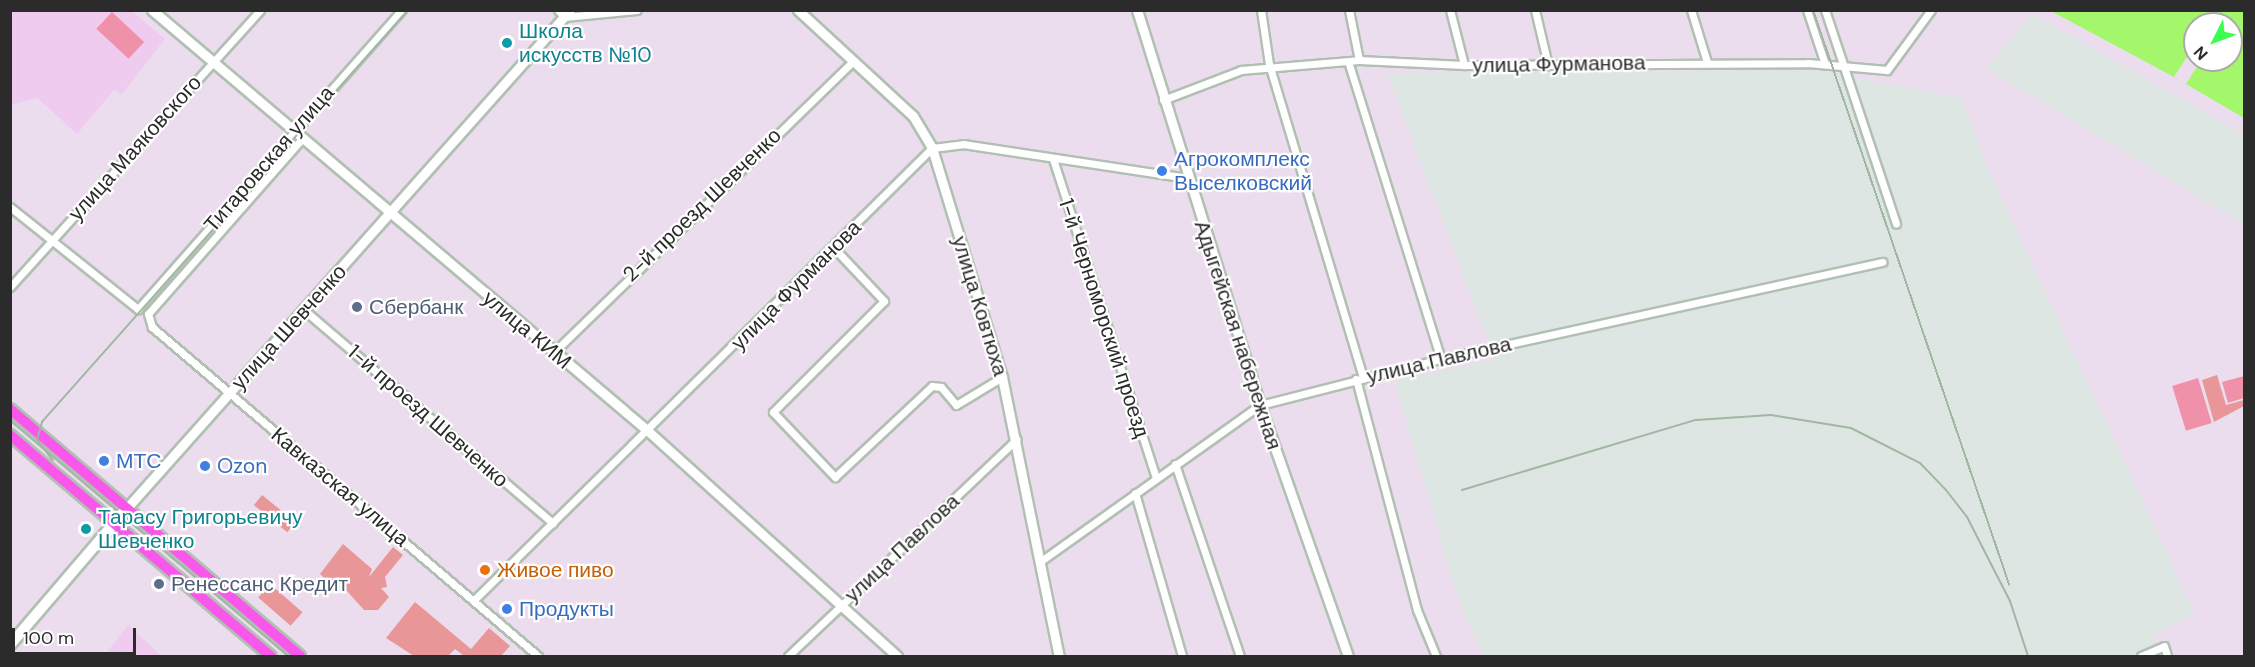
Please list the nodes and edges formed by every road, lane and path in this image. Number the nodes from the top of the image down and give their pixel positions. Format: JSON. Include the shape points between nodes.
{"nodes":[{"id":1,"x":152,"y":10,"type":"edge"},
{"id":2,"x":260,"y":10,"type":"edge"},
{"id":3,"x":402,"y":10,"type":"edge"},
{"id":4,"x":637,"y":10,"type":"edge"},
{"id":5,"x":798,"y":10,"type":"edge"},
{"id":6,"x":1137,"y":10,"type":"edge"},
{"id":7,"x":1262,"y":10,"type":"edge"},
{"id":8,"x":1349,"y":10,"type":"edge"},
{"id":9,"x":1450,"y":10,"type":"edge"},
{"id":10,"x":1535,"y":10,"type":"edge"},
{"id":11,"x":1691,"y":10,"type":"edge"},
{"id":12,"x":1806,"y":10,"type":"edge"},
{"id":13,"x":1825,"y":10,"type":"edge"},
{"id":14,"x":1931,"y":10,"type":"edge"},
{"id":15,"x":564,"y":13,"type":"edge"},
{"id":16,"x":1359,"y":60,"type":"junction"},
{"id":17,"x":853,"y":61,"type":"junction"},
{"id":18,"x":1348,"y":61,"type":"junction"},
{"id":19,"x":1707,"y":62,"type":"junction"},
{"id":20,"x":212,"y":63,"type":"junction"},
{"id":21,"x":1269,"y":64,"type":"junction"},
{"id":22,"x":1825,"y":64,"type":"junction"},
{"id":23,"x":1464,"y":65,"type":"junction"},
{"id":24,"x":1548,"y":65,"type":"junction"},
{"id":25,"x":1846,"y":66,"type":"junction"},
{"id":26,"x":1163,"y":100,"type":"junction"},
{"id":27,"x":292,"y":133,"type":"junction"},
{"id":28,"x":300,"y":141,"type":"junction"},
{"id":29,"x":932,"y":148,"type":"junction"},
{"id":30,"x":1053,"y":159,"type":"junction"},
{"id":31,"x":1187,"y":178,"type":"junction"},
{"id":32,"x":10,"y":207,"type":"edge"},
{"id":33,"x":390,"y":215,"type":"junction"},
{"id":34,"x":1896,"y":223,"type":"dead end"},
{"id":35,"x":52,"y":239,"type":"junction"},
{"id":36,"x":834,"y":248,"type":"junction"},
{"id":37,"x":1882,"y":262,"type":"dead end"},
{"id":38,"x":10,"y":287,"type":"edge"},
{"id":39,"x":303,"y":309,"type":"junction"},
{"id":40,"x":148,"y":314,"type":"joint"},
{"id":41,"x":554,"y":352,"type":"junction"},
{"id":42,"x":1441,"y":358,"type":"junction"},
{"id":43,"x":1002,"y":377,"type":"junction"},
{"id":44,"x":1359,"y":378,"type":"junction"},
{"id":45,"x":229,"y":393,"type":"junction"},
{"id":46,"x":1260,"y":405,"type":"junction"},
{"id":47,"x":10,"y":410,"type":"edge"},
{"id":48,"x":648,"y":431,"type":"junction"},
{"id":49,"x":10,"y":435,"type":"edge"},
{"id":50,"x":1017,"y":439,"type":"junction"},
{"id":51,"x":1175,"y":464,"type":"junction"},
{"id":52,"x":1156,"y":477,"type":"junction"},
{"id":53,"x":1135,"y":493,"type":"junction"},
{"id":54,"x":126,"y":509,"type":"junction"},
{"id":55,"x":553,"y":523,"type":"junction"},
{"id":56,"x":114,"y":524,"type":"junction"},
{"id":57,"x":1041,"y":561,"type":"junction"},
{"id":58,"x":474,"y":600,"type":"junction"},
{"id":59,"x":843,"y":604,"type":"junction"},
{"id":60,"x":10,"y":645,"type":"edge"},
{"id":61,"x":271,"y":657,"type":"edge"},
{"id":62,"x":300,"y":657,"type":"edge"},
{"id":63,"x":538,"y":657,"type":"edge"},
{"id":64,"x":788,"y":657,"type":"edge"},
{"id":65,"x":897,"y":657,"type":"edge"},
{"id":66,"x":1059,"y":657,"type":"edge"},
{"id":67,"x":1182,"y":657,"type":"edge"},
{"id":68,"x":1240,"y":657,"type":"edge"},
{"id":69,"x":1348,"y":657,"type":"edge"},
{"id":70,"x":1436,"y":657,"type":"edge"},
{"id":71,"x":2141,"y":657,"type":"edge"},
{"id":72,"x":2167,"y":657,"type":"edge"}],
"edges":[{"from":1,"to":20,"type":"street","name":"улица КИМ"},
{"from":2,"to":20,"type":"street","name":"улица Маяковского"},
{"from":3,"to":27,"type":"street","name":"Титаровская улица"},
{"from":4,"to":15,"type":"street"},
{"from":5,"to":17,"type":"street","name":"улица Ковтюха"},
{"from":6,"to":26,"type":"street","name":"Адыгейская набережная"},
{"from":7,"to":21,"type":"street"},
{"from":8,"to":16,"type":"street"},
{"from":9,"to":23,"type":"street"},
{"from":10,"to":24,"type":"street"},
{"from":11,"to":19,"type":"street"},
{"from":12,"to":22,"type":"street"},
{"from":13,"to":25,"type":"street"},
{"from":14,"to":25,"type":"street","name":"улица Фурманова","via":[[1887,70]]},
{"from":15,"to":33,"type":"street","name":"улица Шевченко"},
{"from":16,"to":18,"type":"street","name":"улица Фурманова"},
{"from":16,"to":23,"type":"street","name":"улица Фурманова"},
{"from":17,"to":29,"type":"street","name":"улица Ковтюха","via":[[913,116]]},
{"from":17,"to":41,"type":"street","name":"2-й проезд Шевченко"},
{"from":18,"to":21,"type":"street","name":"улица Фурманова"},
{"from":18,"to":42,"type":"street"},
{"from":19,"to":22,"type":"street","name":"улица Фурманова"},
{"from":19,"to":24,"type":"street","name":"улица Фурманова"},
{"from":20,"to":27,"type":"street","name":"улица КИМ"},
{"from":20,"to":35,"type":"street","name":"улица Маяковского"},
{"from":21,"to":26,"type":"street","name":"улица Фурманова"},
{"from":21,"to":44,"type":"street"},
{"from":22,"to":25,"type":"street","name":"улица Фурманова"},
{"from":23,"to":24,"type":"street","name":"улица Фурманова"},
{"from":25,"to":34,"type":"street"},
{"from":26,"to":31,"type":"street","name":"Адыгейская набережная"},
{"from":27,"to":28,"type":"street","name":"улица КИМ"},
{"from":27,"to":35,"type":"street","name":"Титаровская улица","via":[[138,309]]},
{"from":28,"to":33,"type":"street","name":"улица КИМ"},
{"from":28,"to":40,"type":"street","name":"Титаровская улица"},
{"from":29,"to":30,"type":"street","via":[[963,144]]},
{"from":29,"to":36,"type":"street","name":"улица Фурманова"},
{"from":29,"to":43,"type":"street","name":"улица Ковтюха"},
{"from":30,"to":31,"type":"street"},
{"from":30,"to":52,"type":"street","name":"1-й Черноморский проезд"},
{"from":31,"to":46,"type":"street","name":"Адыгейская набережная"},
{"from":32,"to":35,"type":"street"},
{"from":33,"to":39,"type":"street","name":"улица Шевченко"},
{"from":33,"to":41,"type":"street","name":"улица КИМ"},
{"from":35,"to":38,"type":"street","name":"улица Маяковского"},
{"from":36,"to":43,"type":"street","via":[[884,301],[773,412],[835,477],[932,386],[940,387],[956,405]]},
{"from":36,"to":48,"type":"street","name":"улица Фурманова"},
{"from":37,"to":42,"type":"street","name":"улица Павлова"},
{"from":39,"to":45,"type":"street","name":"улица Шевченко"},
{"from":39,"to":55,"type":"street","name":"1-й проезд Шевченко"},
{"from":40,"to":45,"type":"street","name":"Кавказская улица","via":[[152,327]]},
{"from":41,"to":48,"type":"street","name":"улица КИМ"},
{"from":42,"to":44,"type":"street","name":"улица Павлова"},
{"from":43,"to":50,"type":"street","name":"улица Ковтюха"},
{"from":44,"to":46,"type":"street","name":"улица Павлова"},
{"from":44,"to":70,"type":"street","via":[[1417,610]]},
{"from":45,"to":54,"type":"street","name":"улица Шевченко"},
{"from":45,"to":58,"type":"street","name":"Кавказская улица"},
{"from":46,"to":51,"type":"street","name":"улица Павлова"},
{"from":46,"to":69,"type":"street","name":"Адыгейская набережная"},
{"from":47,"to":54,"type":"main road"},
{"from":48,"to":55,"type":"street","name":"улица Фурманова"},
{"from":48,"to":59,"type":"street","name":"улица КИМ"},
{"from":49,"to":56,"type":"main road"},
{"from":50,"to":57,"type":"street","name":"улица Ковтюха"},
{"from":50,"to":59,"type":"street","name":"улица Павлова"},
{"from":51,"to":52,"type":"street","name":"улица Павлова"},
{"from":51,"to":68,"type":"street"},
{"from":52,"to":53,"type":"street","name":"улица Павлова"},
{"from":53,"to":57,"type":"street","name":"улица Павлова"},
{"from":53,"to":67,"type":"street"},
{"from":54,"to":56,"type":"main road","name":"улица Шевченко"},
{"from":54,"to":62,"type":"main road"},
{"from":55,"to":58,"type":"street","name":"улица Фурманова"},
{"from":56,"to":60,"type":"main road","name":"улица Шевченко"},
{"from":56,"to":61,"type":"main road"},
{"from":57,"to":66,"type":"street","name":"улица Ковтюха"},
{"from":58,"to":63,"type":"street","name":"Кавказская улица"},
{"from":59,"to":64,"type":"street","name":"улица Павлова"},
{"from":59,"to":65,"type":"street","name":"улица КИМ"},
{"from":71,"to":72,"type":"street","via":[[2164,646]]}]}
